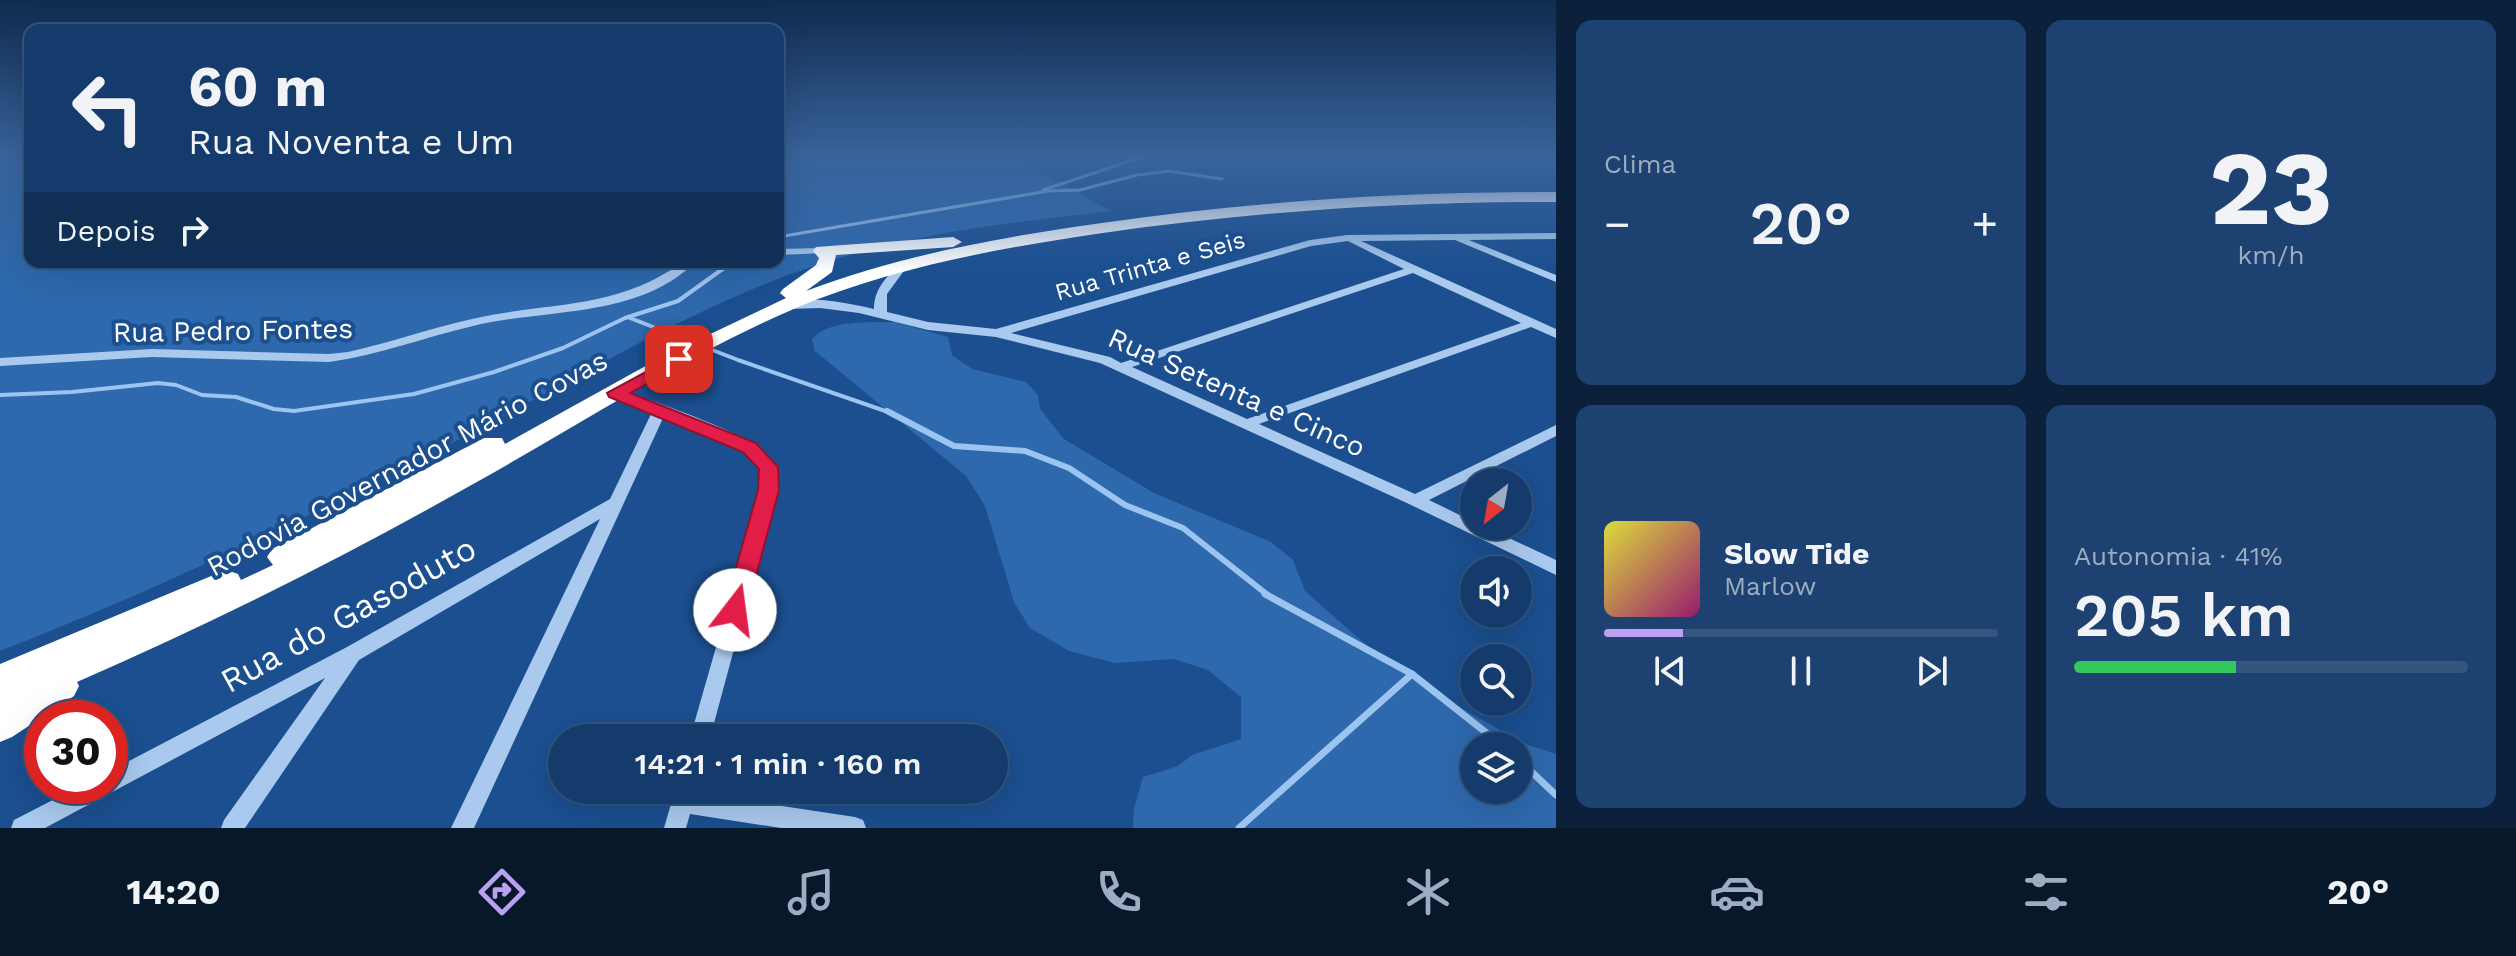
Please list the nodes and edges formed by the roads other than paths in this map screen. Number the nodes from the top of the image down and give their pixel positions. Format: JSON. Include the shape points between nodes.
{"nodes":[{"id":1,"x":1343,"y":195,"type":"edge"},
{"id":2,"x":1528,"y":195,"type":"edge"},
{"id":3,"x":1556,"y":236,"type":"edge"},
{"id":4,"x":1452,"y":237,"type":"junction"},
{"id":5,"x":1347,"y":238,"type":"junction"},
{"id":6,"x":960,"y":242,"type":"junction"},
{"id":7,"x":822,"y":251,"type":"junction"},
{"id":8,"x":784,"y":252,"type":"edge"},
{"id":9,"x":683,"y":268,"type":"edge"},
{"id":10,"x":901,"y":268,"type":"junction"},
{"id":11,"x":1414,"y":269,"type":"junction"},
{"id":12,"x":1556,"y":279,"type":"edge"},
{"id":13,"x":789,"y":299,"type":"junction"},
{"id":14,"x":881,"y":314,"type":"junction"},
{"id":15,"x":1532,"y":323,"type":"junction"},
{"id":16,"x":996,"y":333,"type":"junction"},
{"id":17,"x":1556,"y":334,"type":"edge"},
{"id":18,"x":0,"y":362,"type":"edge"},
{"id":19,"x":1121,"y":367,"type":"junction"},
{"id":20,"x":616,"y":393,"type":"junction"},
{"id":21,"x":659,"y":412,"type":"junction"},
{"id":22,"x":1248,"y":423,"type":"junction"},
{"id":23,"x":1556,"y":430,"type":"edge"},
{"id":24,"x":1415,"y":500,"type":"junction"},
{"id":25,"x":617,"y":502,"type":"junction"},
{"id":26,"x":1556,"y":568,"type":"edge"},
{"id":27,"x":138,"y":642,"type":"junction"},
{"id":28,"x":354,"y":653,"type":"junction"},
{"id":29,"x":0,"y":679,"type":"edge"},
{"id":30,"x":0,"y":697,"type":"edge"},
{"id":31,"x":704,"y":724,"type":"edge"},
{"id":32,"x":0,"y":726,"type":"edge"},
{"id":33,"x":128,"y":772,"type":"edge"},
{"id":34,"x":68,"y":804,"type":"edge"},
{"id":35,"x":682,"y":804,"type":"edge"},
{"id":36,"x":727,"y":804,"type":"edge"},
{"id":37,"x":22,"y":828,"type":"edge"},
{"id":38,"x":232,"y":828,"type":"edge"},
{"id":39,"x":462,"y":828,"type":"edge"},
{"id":40,"x":675,"y":828,"type":"edge"},
{"id":41,"x":855,"y":828,"type":"edge"}],
"edges":[{"from":1,"to":6,"type":"highway","name":"Rodovia Governador Mário Covas","via":[[1153,213]]},
{"from":2,"to":10,"type":"highway","name":"Rodovia Governador Mário Covas","via":[[1282,205],[1058,234]]},
{"from":3,"to":4,"type":"street","name":"Rua Trinta e Seis"},
{"from":4,"to":5,"type":"street","name":"Rua Trinta e Seis"},
{"from":4,"to":12,"type":"street"},
{"from":5,"to":11,"type":"street"},
{"from":5,"to":16,"type":"street","name":"Rua Trinta e Seis","via":[[1297,246]]},
{"from":6,"to":7,"type":"highway"},
{"from":6,"to":13,"type":"highway","name":"Rodovia Governador Mário Covas","via":[[889,260]]},
{"from":7,"to":8,"type":"street"},
{"from":7,"to":13,"type":"highway","via":[[828,257],[825,268]]},
{"from":9,"to":18,"type":"street","name":"Rua Pedro Fontes","via":[[647,291],[471,322],[352,356],[152,353]]},
{"from":10,"to":13,"type":"highway","name":"Rodovia Governador Mário Covas"},
{"from":10,"to":14,"type":"street","via":[[877,302]]},
{"from":11,"to":15,"type":"street"},
{"from":11,"to":19,"type":"street"},
{"from":13,"to":14,"type":"street","name":"Rua Setenta e Cinco"},
{"from":13,"to":20,"type":"highway","name":"Rodovia Governador Mário Covas"},
{"from":13,"to":29,"type":"highway","name":"Rodovia Governador Mário Covas","via":[[706,331],[279,559]]},
{"from":14,"to":16,"type":"street","name":"Rua Setenta e Cinco"},
{"from":15,"to":17,"type":"street"},
{"from":15,"to":22,"type":"street"},
{"from":16,"to":19,"type":"street","name":"Rua Setenta e Cinco"},
{"from":19,"to":22,"type":"street","name":"Rua Setenta e Cinco"},
{"from":20,"to":21,"type":"street"},
{"from":20,"to":27,"type":"highway","name":"Rodovia Governador Mário Covas","via":[[325,553]]},
{"from":21,"to":25,"type":"street"},
{"from":21,"to":31,"type":"street","via":[[750,447],[761,456],[771,478]]},
{"from":22,"to":24,"type":"street","name":"Rua Setenta e Cinco"},
{"from":23,"to":24,"type":"street"},
{"from":24,"to":26,"type":"street","name":"Rua Setenta e Cinco"},
{"from":25,"to":28,"type":"street","name":"Rua do Gasoduto"},
{"from":25,"to":39,"type":"street"},
{"from":27,"to":30,"type":"highway","name":"Rodovia Governador Mário Covas"},
{"from":27,"to":32,"type":"highway"},
{"from":28,"to":33,"type":"street","name":"Rua do Gasoduto"},
{"from":28,"to":38,"type":"street"},
{"from":34,"to":37,"type":"street"},
{"from":35,"to":40,"type":"street"},
{"from":36,"to":41,"type":"street"}]}
